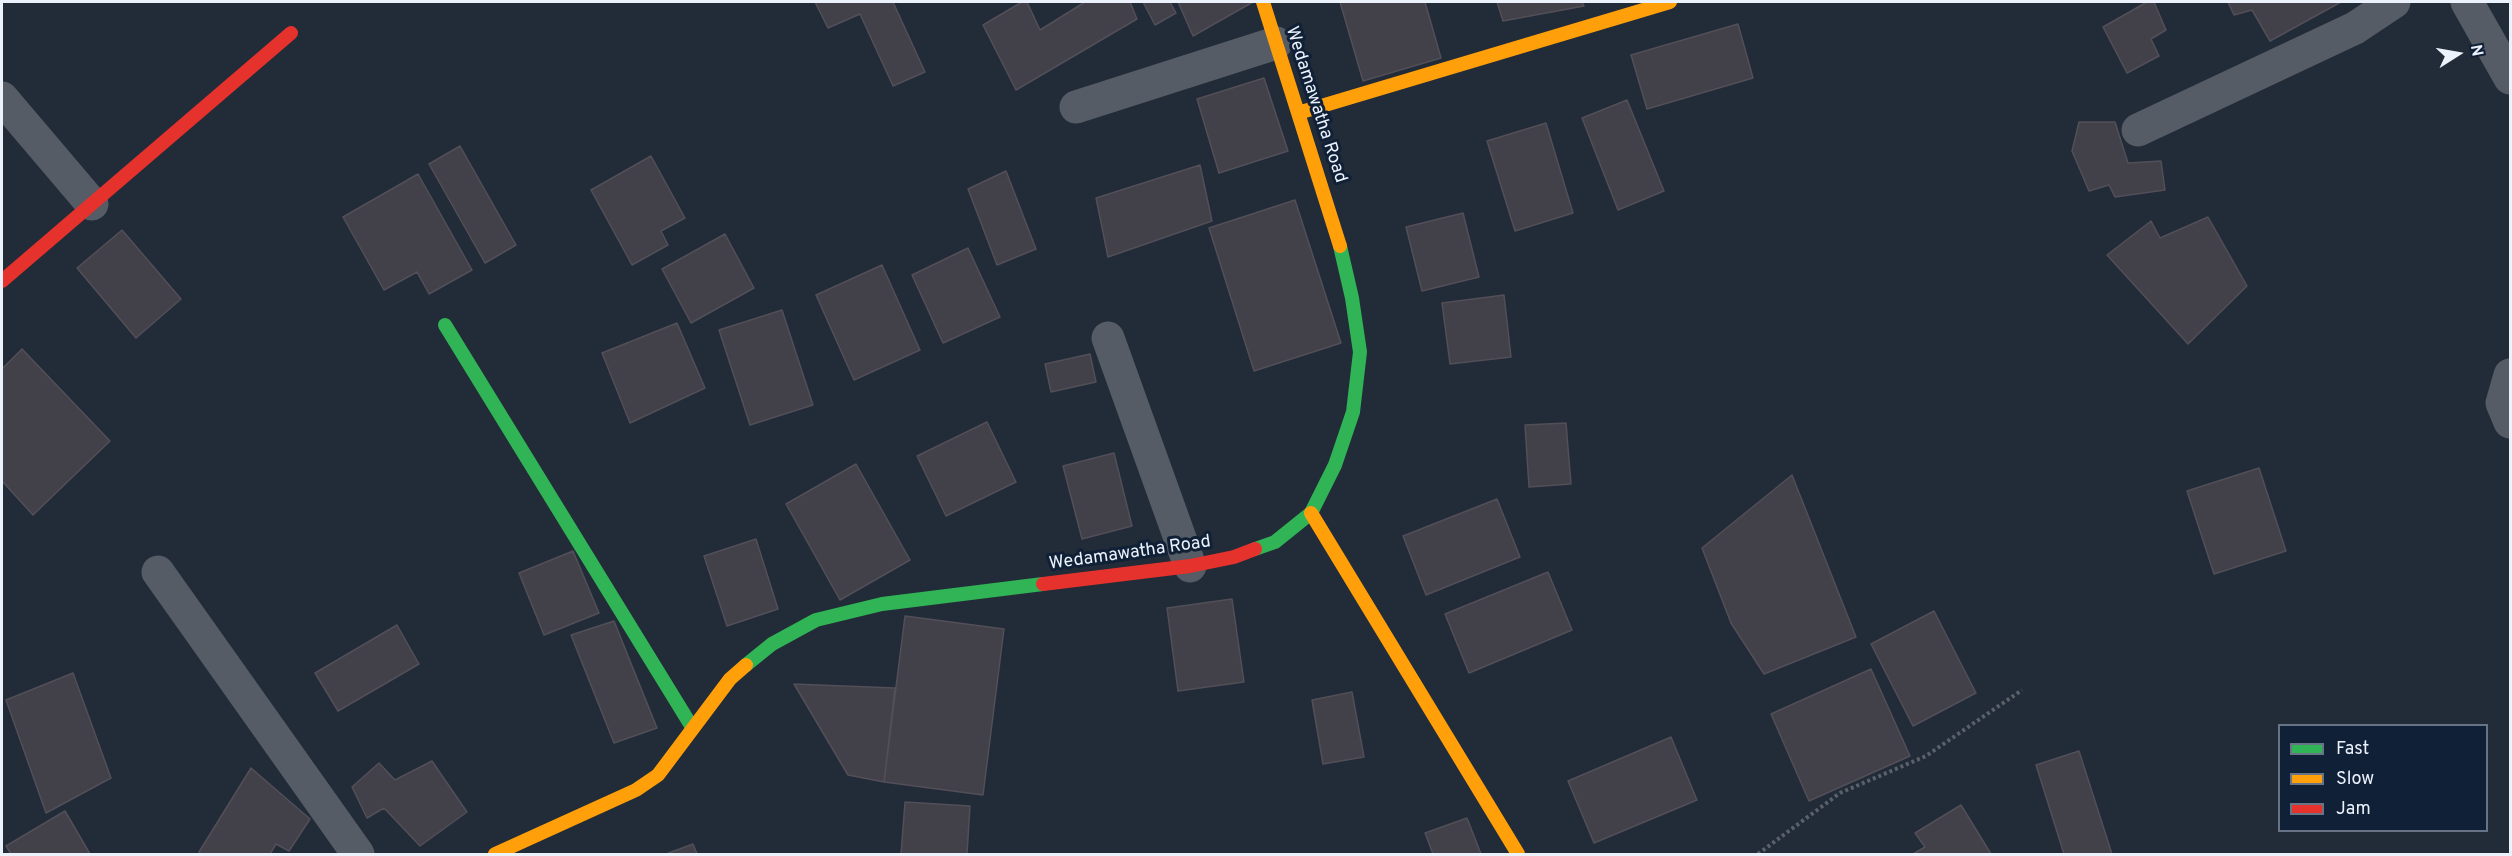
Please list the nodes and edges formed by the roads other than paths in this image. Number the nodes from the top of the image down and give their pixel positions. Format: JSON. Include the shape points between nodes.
{"nodes":[{"id":1,"x":1263,"y":2,"type":"edge"},
{"id":2,"x":1670,"y":2,"type":"edge"},
{"id":3,"x":2394,"y":2,"type":"edge"},
{"id":4,"x":2466,"y":2,"type":"edge"},
{"id":5,"x":291,"y":33,"type":"dead end"},
{"id":6,"x":1276,"y":43,"type":"junction"},
{"id":7,"x":2511,"y":78,"type":"edge"},
{"id":8,"x":2,"y":98,"type":"edge"},
{"id":9,"x":1076,"y":106,"type":"dead end"},
{"id":10,"x":1298,"y":112,"type":"junction"},
{"id":11,"x":2138,"y":130,"type":"dead end"},
{"id":12,"x":92,"y":204,"type":"junction"},
{"id":13,"x":2,"y":281,"type":"edge"},
{"id":14,"x":445,"y":325,"type":"dead end"},
{"id":15,"x":1108,"y":338,"type":"dead end"},
{"id":16,"x":2511,"y":375,"type":"edge"},
{"id":17,"x":2511,"y":422,"type":"edge"},
{"id":18,"x":1311,"y":513,"type":"junction"},
{"id":19,"x":1190,"y":566,"type":"junction"},
{"id":20,"x":158,"y":572,"type":"dead end"},
{"id":21,"x":692,"y":727,"type":"junction"},
{"id":22,"x":358,"y":855,"type":"edge"},
{"id":23,"x":495,"y":855,"type":"edge"},
{"id":24,"x":1518,"y":855,"type":"edge"}],
"edges":[{"from":1,"to":6,"type":"street","name":"Wedamawatha Road"},
{"from":2,"to":10,"type":"street"},
{"from":3,"to":11,"type":"street","via":[[2355,28]]},
{"from":4,"to":7,"type":"street"},
{"from":5,"to":12,"type":"street"},
{"from":6,"to":9,"type":"street"},
{"from":6,"to":10,"type":"street","name":"Wedamawatha Road"},
{"from":8,"to":12,"type":"street"},
{"from":10,"to":18,"type":"street","name":"Wedamawatha Road","via":[[1337,234],[1360,352],[1353,412],[1335,465]]},
{"from":12,"to":13,"type":"street"},
{"from":14,"to":21,"type":"street"},
{"from":15,"to":19,"type":"street"},
{"from":16,"to":17,"type":"street","via":[[2502,403]]},
{"from":18,"to":19,"type":"street","name":"Wedamawatha Road","via":[[1275,542],[1234,557]]},
{"from":18,"to":24,"type":"street"},
{"from":19,"to":21,"type":"street","name":"Wedamawatha Road","via":[[882,604],[816,620],[772,644],[730,679]]},
{"from":20,"to":22,"type":"street"},
{"from":21,"to":23,"type":"street","name":"Wedamawatha Road","via":[[658,775],[643,785]]}]}
